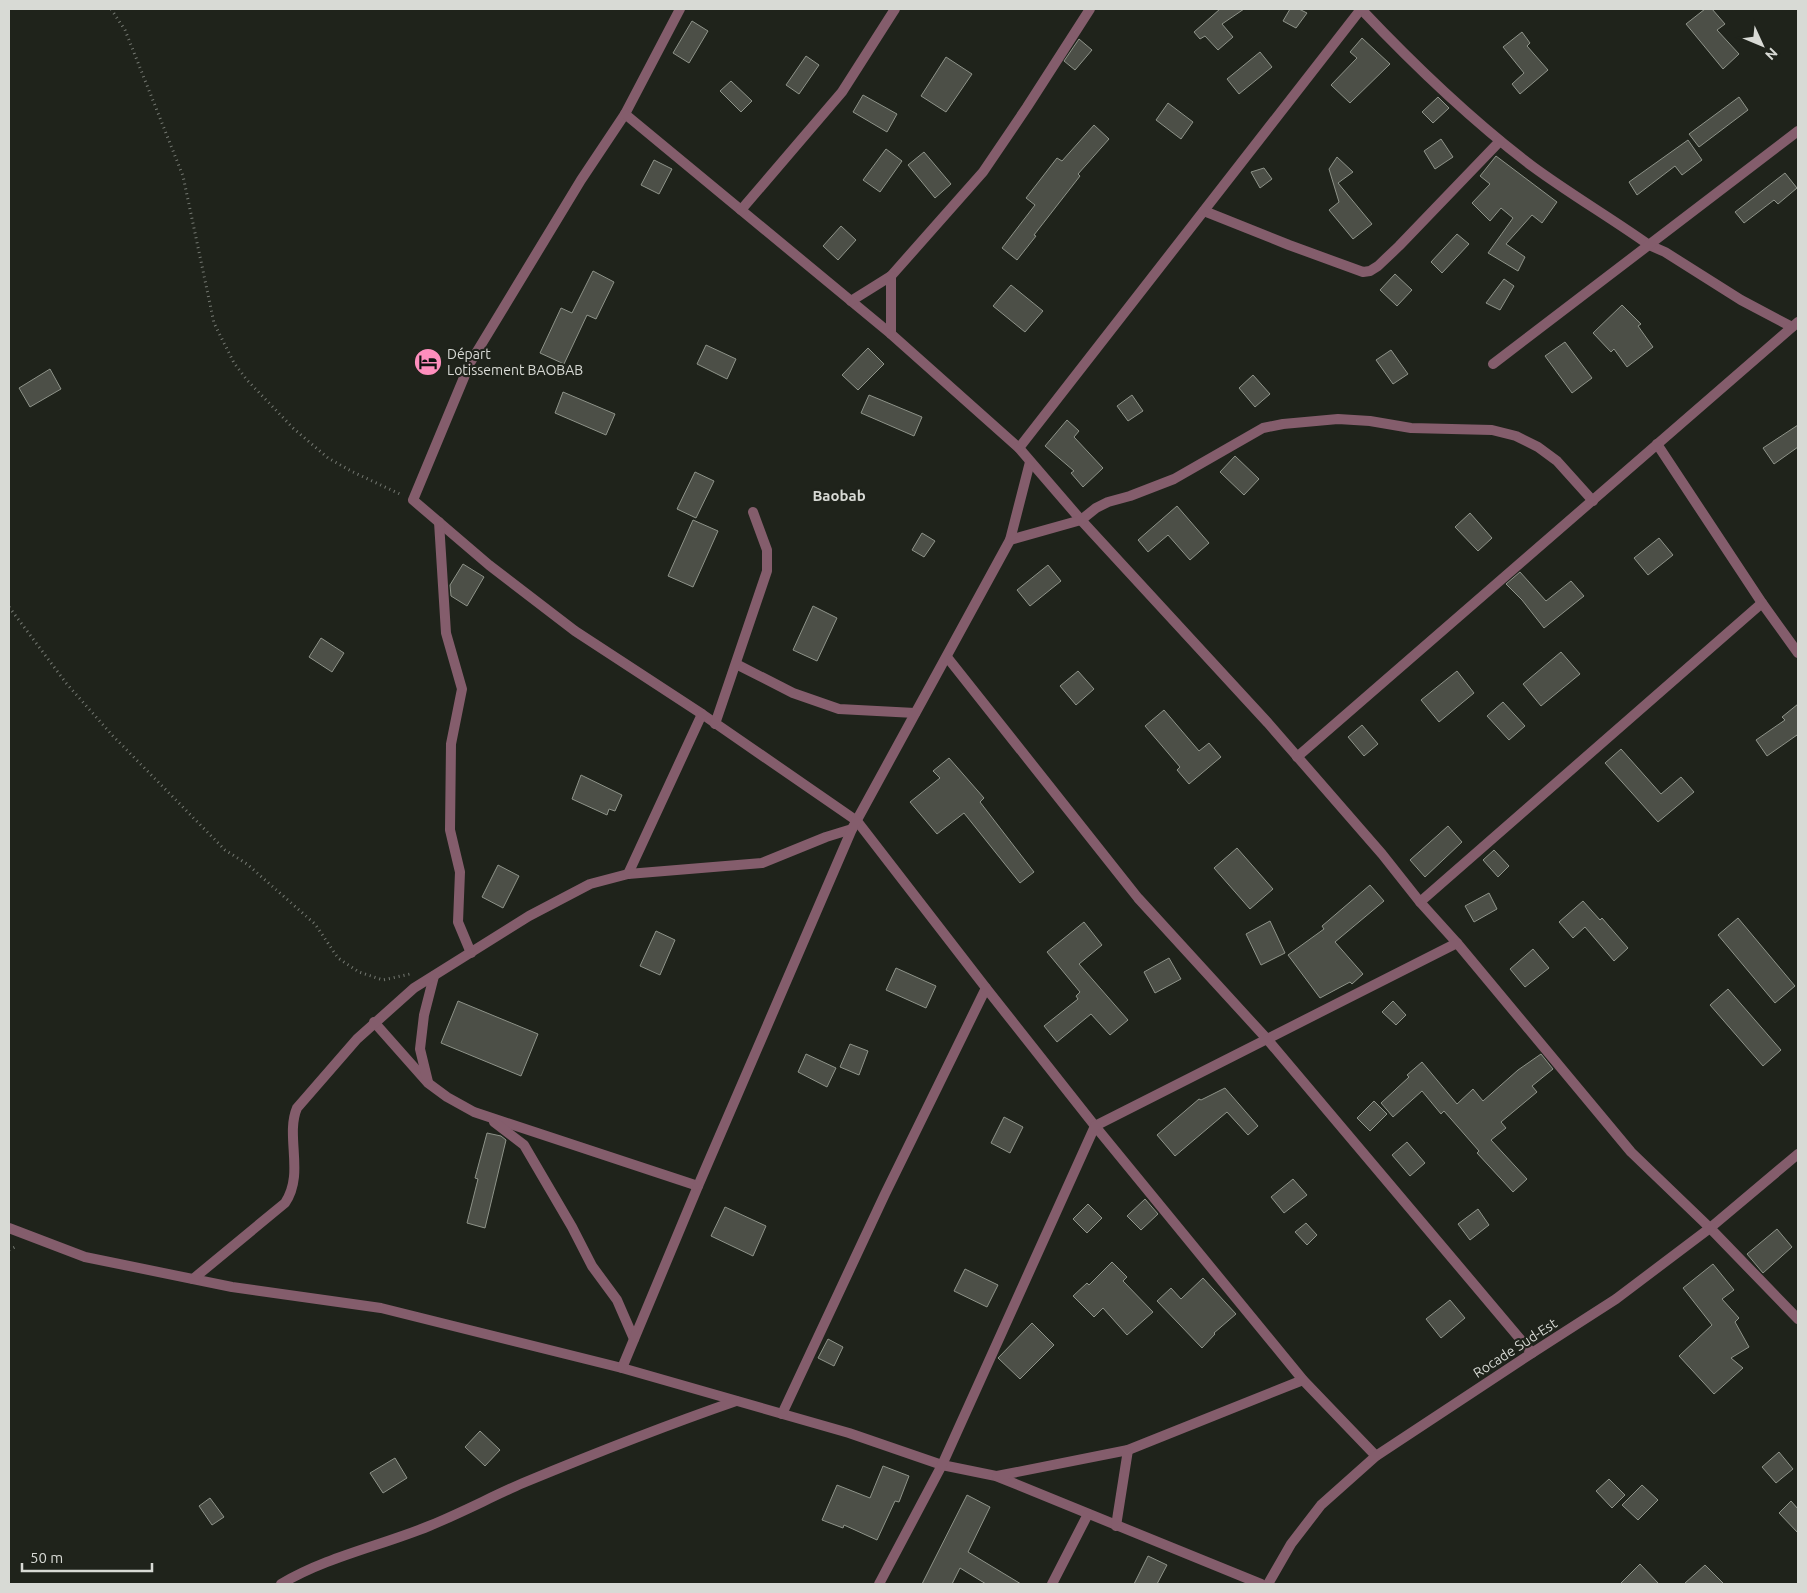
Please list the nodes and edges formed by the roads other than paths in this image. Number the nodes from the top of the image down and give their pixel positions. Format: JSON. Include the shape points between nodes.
{"nodes":[{"id":1,"x":680,"y":9,"type":"edge"},
{"id":2,"x":895,"y":9,"type":"edge"},
{"id":3,"x":1090,"y":9,"type":"edge"},
{"id":4,"x":1361,"y":9,"type":"edge"},
{"id":5,"x":626,"y":114,"type":"junction"},
{"id":6,"x":1798,"y":131,"type":"edge"},
{"id":7,"x":1500,"y":141,"type":"junction"},
{"id":8,"x":741,"y":210,"type":"junction"},
{"id":9,"x":1204,"y":211,"type":"junction"},
{"id":10,"x":1649,"y":245,"type":"junction"},
{"id":11,"x":891,"y":276,"type":"junction"},
{"id":12,"x":851,"y":301,"type":"junction"},
{"id":13,"x":1795,"y":324,"type":"edge"},
{"id":14,"x":891,"y":334,"type":"junction"},
{"id":15,"x":1493,"y":364,"type":"dead end"},
{"id":16,"x":1657,"y":444,"type":"junction"},
{"id":17,"x":1019,"y":448,"type":"junction"},
{"id":18,"x":1030,"y":462,"type":"junction"},
{"id":19,"x":1592,"y":501,"type":"junction"},
{"id":20,"x":753,"y":512,"type":"dead end"},
{"id":21,"x":1081,"y":520,"type":"junction"},
{"id":22,"x":439,"y":522,"type":"junction"},
{"id":23,"x":1010,"y":540,"type":"junction"},
{"id":24,"x":1762,"y":604,"type":"junction"},
{"id":25,"x":1798,"y":653,"type":"edge"},
{"id":26,"x":947,"y":657,"type":"junction"},
{"id":27,"x":736,"y":664,"type":"junction"},
{"id":28,"x":915,"y":713,"type":"junction"},
{"id":29,"x":702,"y":714,"type":"junction"},
{"id":30,"x":715,"y":724,"type":"junction"},
{"id":31,"x":1297,"y":757,"type":"junction"},
{"id":32,"x":854,"y":825,"type":"junction"},
{"id":33,"x":628,"y":874,"type":"junction"},
{"id":34,"x":1420,"y":902,"type":"junction"},
{"id":35,"x":1457,"y":943,"type":"junction"},
{"id":36,"x":471,"y":953,"type":"junction"},
{"id":37,"x":434,"y":976,"type":"junction"},
{"id":38,"x":986,"y":988,"type":"junction"},
{"id":39,"x":374,"y":1022,"type":"junction"},
{"id":40,"x":1267,"y":1039,"type":"junction"},
{"id":41,"x":428,"y":1083,"type":"junction"},
{"id":42,"x":486,"y":1116,"type":"junction"},
{"id":43,"x":1095,"y":1126,"type":"junction"},
{"id":44,"x":1798,"y":1154,"type":"edge"},
{"id":45,"x":698,"y":1186,"type":"junction"},
{"id":46,"x":9,"y":1228,"type":"edge"},
{"id":47,"x":1710,"y":1228,"type":"junction"},
{"id":48,"x":193,"y":1279,"type":"junction"},
{"id":49,"x":1798,"y":1320,"type":"edge"},
{"id":50,"x":634,"y":1339,"type":"junction"},
{"id":51,"x":1532,"y":1353,"type":"junction"},
{"id":52,"x":622,"y":1368,"type":"junction"},
{"id":53,"x":1303,"y":1380,"type":"junction"},
{"id":54,"x":736,"y":1401,"type":"junction"},
{"id":55,"x":782,"y":1414,"type":"junction"},
{"id":56,"x":1128,"y":1450,"type":"junction"},
{"id":57,"x":1376,"y":1456,"type":"junction"},
{"id":58,"x":942,"y":1465,"type":"junction"},
{"id":59,"x":996,"y":1476,"type":"junction"},
{"id":60,"x":1088,"y":1514,"type":"junction"},
{"id":61,"x":1116,"y":1526,"type":"junction"},
{"id":62,"x":280,"y":1584,"type":"edge"},
{"id":63,"x":879,"y":1584,"type":"edge"},
{"id":64,"x":1052,"y":1584,"type":"edge"},
{"id":65,"x":1261,"y":1584,"type":"edge"},
{"id":66,"x":1268,"y":1584,"type":"edge"}],
"edges":[{"from":1,"to":5,"type":"street"},
{"from":2,"to":8,"type":"street","via":[[842,92]]},
{"from":3,"to":11,"type":"street","via":[[983,172]]},
{"from":4,"to":7,"type":"street","via":[[1447,95]]},
{"from":4,"to":9,"type":"street"},
{"from":5,"to":8,"type":"street"},
{"from":5,"to":22,"type":"street","via":[[581,180],[470,363],[413,500]]},
{"from":6,"to":10,"type":"street"},
{"from":7,"to":9,"type":"street","via":[[1399,246],[1370,271],[1363,272]]},
{"from":7,"to":10,"type":"street"},
{"from":8,"to":12,"type":"street"},
{"from":9,"to":17,"type":"street"},
{"from":10,"to":13,"type":"street","via":[[1741,300]]},
{"from":10,"to":15,"type":"street"},
{"from":11,"to":12,"type":"street"},
{"from":11,"to":14,"type":"street"},
{"from":12,"to":14,"type":"street"},
{"from":13,"to":16,"type":"street"},
{"from":14,"to":17,"type":"street"},
{"from":16,"to":19,"type":"street"},
{"from":16,"to":24,"type":"street"},
{"from":17,"to":18,"type":"street"},
{"from":18,"to":21,"type":"street"},
{"from":18,"to":23,"type":"street"},
{"from":19,"to":21,"type":"street","via":[[1557,461],[1516,436],[1492,430],[1411,428],[1338,419],[1263,428],[1174,479],[1108,502]]},
{"from":19,"to":31,"type":"street"},
{"from":20,"to":27,"type":"street","via":[[768,550],[767,571]]},
{"from":21,"to":23,"type":"street"},
{"from":21,"to":31,"type":"street"},
{"from":22,"to":29,"type":"street","via":[[511,583],[575,631]]},
{"from":22,"to":36,"type":"street","via":[[446,634],[462,689],[451,744],[450,830],[460,872],[458,922]]},
{"from":23,"to":26,"type":"street"},
{"from":24,"to":25,"type":"street"},
{"from":24,"to":34,"type":"street"},
{"from":26,"to":28,"type":"street"},
{"from":26,"to":40,"type":"street","via":[[1138,898]]},
{"from":27,"to":28,"type":"street","via":[[793,693],[839,709]]},
{"from":27,"to":30,"type":"street"},
{"from":28,"to":32,"type":"street"},
{"from":29,"to":30,"type":"street"},
{"from":29,"to":33,"type":"street"},
{"from":30,"to":32,"type":"street"},
{"from":31,"to":34,"type":"street"},
{"from":32,"to":33,"type":"street","via":[[762,863]]},
{"from":32,"to":38,"type":"street"},
{"from":32,"to":45,"type":"street"},
{"from":33,"to":36,"type":"street","via":[[590,884],[529,916]]},
{"from":34,"to":35,"type":"street"},
{"from":35,"to":40,"type":"street"},
{"from":35,"to":47,"type":"street","via":[[1631,1152]]},
{"from":36,"to":37,"type":"street"},
{"from":37,"to":39,"type":"street","via":[[414,988]]},
{"from":37,"to":41,"type":"street","via":[[420,1049]]},
{"from":38,"to":43,"type":"street"},
{"from":38,"to":55,"type":"street"},
{"from":39,"to":41,"type":"street"},
{"from":39,"to":48,"type":"street","via":[[346,1050],[294,1116],[293,1187],[288,1199]]},
{"from":40,"to":43,"type":"street"},
{"from":40,"to":51,"type":"street"},
{"from":41,"to":42,"type":"street","via":[[447,1097]]},
{"from":42,"to":45,"type":"street"},
{"from":42,"to":50,"type":"street","via":[[524,1145],[592,1266],[617,1300]]},
{"from":43,"to":53,"type":"street"},
{"from":43,"to":58,"type":"street"},
{"from":44,"to":47,"type":"street","name":"Rocade Sud-Est"},
{"from":45,"to":50,"type":"street"},
{"from":46,"to":48,"type":"street","via":[[85,1257]]},
{"from":47,"to":49,"type":"street"},
{"from":47,"to":51,"type":"street","name":"Rocade Sud-Est","via":[[1616,1300]]},
{"from":48,"to":52,"type":"street","via":[[381,1308]]},
{"from":50,"to":52,"type":"street"},
{"from":51,"to":57,"type":"street","name":"Rocade Sud-Est"},
{"from":52,"to":54,"type":"street"},
{"from":53,"to":56,"type":"street"},
{"from":53,"to":57,"type":"street"},
{"from":54,"to":55,"type":"street"},
{"from":54,"to":62,"type":"street","via":[[658,1428],[429,1526],[301,1572]]},
{"from":55,"to":58,"type":"street"},
{"from":56,"to":59,"type":"street"},
{"from":56,"to":61,"type":"street"},
{"from":57,"to":66,"type":"street","name":"Rocade Sud-Est","via":[[1321,1505],[1291,1544]]},
{"from":58,"to":59,"type":"street"},
{"from":58,"to":63,"type":"street"},
{"from":59,"to":60,"type":"street"},
{"from":60,"to":61,"type":"street"},
{"from":60,"to":64,"type":"street"},
{"from":61,"to":65,"type":"street"}]}
